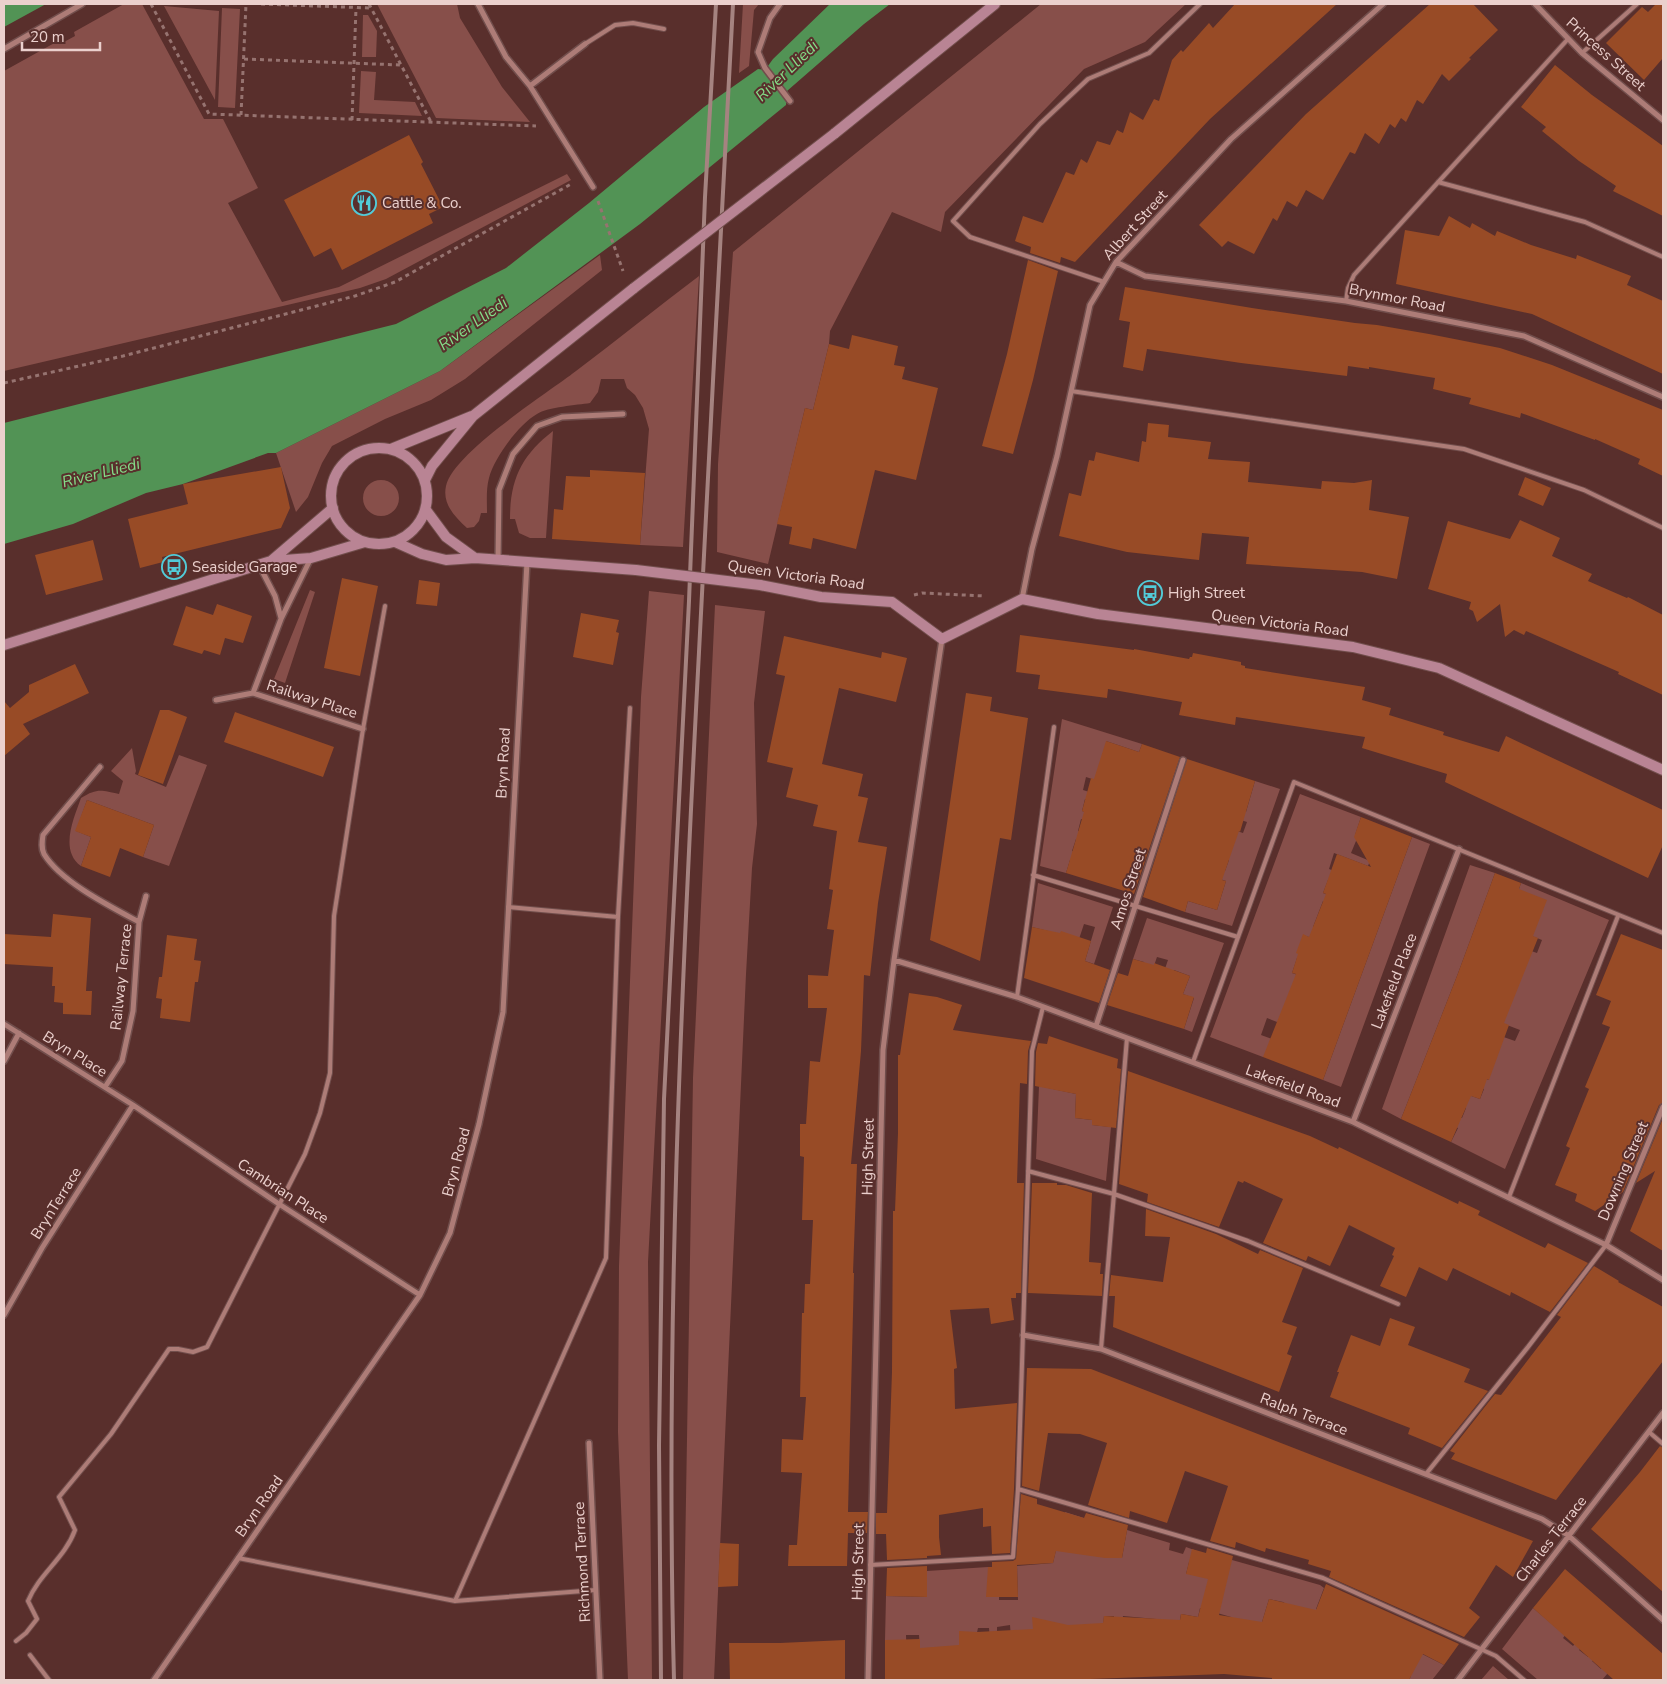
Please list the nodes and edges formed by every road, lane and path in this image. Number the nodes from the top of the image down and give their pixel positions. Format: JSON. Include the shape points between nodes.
{"nodes":[{"id":1,"x":82,"y":4,"type":"edge"},
{"id":2,"x":151,"y":4,"type":"edge"},
{"id":3,"x":246,"y":4,"type":"edge"},
{"id":4,"x":261,"y":4,"type":"edge"},
{"id":5,"x":299,"y":4,"type":"edge"},
{"id":6,"x":478,"y":4,"type":"edge"},
{"id":7,"x":780,"y":4,"type":"edge"},
{"id":8,"x":995,"y":4,"type":"edge"},
{"id":9,"x":1200,"y":4,"type":"edge"},
{"id":10,"x":1383,"y":4,"type":"edge"},
{"id":11,"x":1535,"y":4,"type":"edge"},
{"id":12,"x":1637,"y":4,"type":"edge"},
{"id":13,"x":370,"y":6,"type":"edge"},
{"id":14,"x":356,"y":8,"type":"junction"},
{"id":15,"x":664,"y":29,"type":"dead end"},
{"id":16,"x":1568,"y":38,"type":"junction"},
{"id":17,"x":585,"y":44,"type":"joint"},
{"id":18,"x":4,"y":49,"type":"edge"},
{"id":19,"x":1582,"y":53,"type":"junction"},
{"id":20,"x":244,"y":59,"type":"junction"},
{"id":21,"x":354,"y":63,"type":"junction"},
{"id":22,"x":401,"y":65,"type":"junction"},
{"id":23,"x":530,"y":86,"type":"junction"},
{"id":24,"x":790,"y":101,"type":"dead end"},
{"id":25,"x":241,"y":116,"type":"junction"},
{"id":26,"x":352,"y":120,"type":"junction"},
{"id":27,"x":1663,"y":120,"type":"edge"},
{"id":28,"x":431,"y":122,"type":"junction"},
{"id":29,"x":556,"y":127,"type":"junction"},
{"id":30,"x":587,"y":175,"type":"junction"},
{"id":31,"x":1438,"y":182,"type":"junction"},
{"id":32,"x":593,"y":186,"type":"joint"},
{"id":33,"x":1663,"y":257,"type":"edge"},
{"id":34,"x":1116,"y":262,"type":"junction"},
{"id":35,"x":623,"y":271,"type":"dead end"},
{"id":36,"x":1104,"y":282,"type":"junction"},
{"id":37,"x":1346,"y":301,"type":"junction"},
{"id":38,"x":4,"y":383,"type":"edge"},
{"id":39,"x":1071,"y":391,"type":"junction"},
{"id":40,"x":1663,"y":397,"type":"edge"},
{"id":41,"x":623,"y":414,"type":"dead end"},
{"id":42,"x":473,"y":416,"type":"junction"},
{"id":43,"x":391,"y":449,"type":"junction"},
{"id":44,"x":425,"y":480,"type":"junction"},
{"id":45,"x":333,"y":508,"type":"junction"},
{"id":46,"x":426,"y":510,"type":"junction"},
{"id":47,"x":1663,"y":528,"type":"edge"},
{"id":48,"x":365,"y":542,"type":"junction"},
{"id":49,"x":395,"y":542,"type":"junction"},
{"id":50,"x":311,"y":558,"type":"junction"},
{"id":51,"x":475,"y":558,"type":"junction"},
{"id":52,"x":498,"y":560,"type":"junction"},
{"id":53,"x":270,"y":561,"type":"junction"},
{"id":54,"x":527,"y":562,"type":"junction"},
{"id":55,"x":259,"y":565,"type":"junction"},
{"id":56,"x":1022,"y":599,"type":"junction"},
{"id":57,"x":892,"y":602,"type":"junction"},
{"id":58,"x":385,"y":606,"type":"dead end"},
{"id":59,"x":281,"y":619,"type":"junction"},
{"id":60,"x":942,"y":639,"type":"junction"},
{"id":61,"x":4,"y":645,"type":"edge"},
{"id":62,"x":254,"y":693,"type":"junction"},
{"id":63,"x":216,"y":700,"type":"dead end"},
{"id":64,"x":630,"y":708,"type":"dead end"},
{"id":65,"x":1054,"y":727,"type":"dead end"},
{"id":66,"x":363,"y":729,"type":"junction"},
{"id":67,"x":1183,"y":760,"type":"dead end"},
{"id":68,"x":100,"y":767,"type":"dead end"},
{"id":69,"x":1663,"y":770,"type":"edge"},
{"id":70,"x":1459,"y":849,"type":"junction"},
{"id":71,"x":1033,"y":875,"type":"junction"},
{"id":72,"x":146,"y":896,"type":"dead end"},
{"id":73,"x":508,"y":906,"type":"junction"},
{"id":74,"x":1135,"y":906,"type":"junction"},
{"id":75,"x":1618,"y":916,"type":"junction"},
{"id":76,"x":618,"y":917,"type":"junction"},
{"id":77,"x":139,"y":922,"type":"junction"},
{"id":78,"x":1663,"y":933,"type":"edge"},
{"id":79,"x":1238,"y":937,"type":"junction"},
{"id":80,"x":894,"y":960,"type":"junction"},
{"id":81,"x":1017,"y":997,"type":"junction"},
{"id":82,"x":1042,"y":1007,"type":"junction"},
{"id":83,"x":4,"y":1024,"type":"edge"},
{"id":84,"x":1096,"y":1026,"type":"junction"},
{"id":85,"x":19,"y":1033,"type":"junction"},
{"id":86,"x":1127,"y":1038,"type":"junction"},
{"id":87,"x":4,"y":1061,"type":"edge"},
{"id":88,"x":1193,"y":1062,"type":"junction"},
{"id":89,"x":105,"y":1087,"type":"junction"},
{"id":90,"x":133,"y":1105,"type":"junction"},
{"id":91,"x":1663,"y":1107,"type":"edge"},
{"id":92,"x":1353,"y":1122,"type":"junction"},
{"id":93,"x":1028,"y":1171,"type":"junction"},
{"id":94,"x":1114,"y":1194,"type":"junction"},
{"id":95,"x":1508,"y":1197,"type":"junction"},
{"id":96,"x":279,"y":1204,"type":"junction"},
{"id":97,"x":1606,"y":1245,"type":"junction"},
{"id":98,"x":1663,"y":1280,"type":"edge"},
{"id":99,"x":420,"y":1295,"type":"junction"},
{"id":100,"x":1398,"y":1304,"type":"dead end"},
{"id":101,"x":4,"y":1315,"type":"edge"},
{"id":102,"x":1022,"y":1335,"type":"junction"},
{"id":103,"x":1101,"y":1349,"type":"junction"},
{"id":104,"x":1663,"y":1413,"type":"edge"},
{"id":105,"x":1649,"y":1432,"type":"junction"},
{"id":106,"x":589,"y":1443,"type":"dead end"},
{"id":107,"x":1663,"y":1444,"type":"edge"},
{"id":108,"x":1426,"y":1474,"type":"junction"},
{"id":109,"x":1018,"y":1489,"type":"junction"},
{"id":110,"x":1569,"y":1536,"type":"junction"},
{"id":111,"x":238,"y":1558,"type":"junction"},
{"id":112,"x":870,"y":1565,"type":"junction"},
{"id":113,"x":596,"y":1590,"type":"junction"},
{"id":114,"x":455,"y":1601,"type":"junction"},
{"id":115,"x":1663,"y":1620,"type":"edge"},
{"id":116,"x":16,"y":1641,"type":"dead end"},
{"id":117,"x":1482,"y":1649,"type":"junction"},
{"id":118,"x":30,"y":1655,"type":"dead end"},
{"id":119,"x":49,"y":1680,"type":"edge"},
{"id":120,"x":154,"y":1680,"type":"edge"},
{"id":121,"x":600,"y":1680,"type":"edge"},
{"id":122,"x":868,"y":1680,"type":"edge"},
{"id":123,"x":1458,"y":1680,"type":"edge"},
{"id":124,"x":1524,"y":1680,"type":"edge"}],
"edges":[{"from":1,"to":18,"type":"street"},
{"from":2,"to":25,"type":"path","via":[[209,114]]},
{"from":3,"to":20,"type":"path"},
{"from":4,"to":5,"type":"path"},
{"from":5,"to":14,"type":"path"},
{"from":6,"to":23,"type":"street","via":[[506,57]]},
{"from":7,"to":24,"type":"street","via":[[770,18],[758,52],[765,68]]},
{"from":8,"to":42,"type":"main road","bridge":true},
{"from":9,"to":36,"type":"lane","via":[[1149,52],[1088,79],[1040,124],[953,221],[970,237]]},
{"from":10,"to":34,"type":"street","name":"Albert Street","via":[[1231,139]]},
{"from":11,"to":16,"type":"street","name":"Princess Street"},
{"from":12,"to":19,"type":"lane"},
{"from":13,"to":14,"type":"path"},
{"from":13,"to":22,"type":"path"},
{"from":14,"to":21,"type":"path"},
{"from":15,"to":17,"type":"lane","via":[[633,23],[615,25]]},
{"from":16,"to":19,"type":"street","name":"Princess Street"},
{"from":16,"to":31,"type":"lane"},
{"from":17,"to":23,"type":"street"},
{"from":19,"to":27,"type":"street","name":"Princess Street"},
{"from":20,"to":21,"type":"path"},
{"from":20,"to":25,"type":"path"},
{"from":21,"to":22,"type":"path"},
{"from":21,"to":26,"type":"path"},
{"from":22,"to":28,"type":"path"},
{"from":23,"to":29,"type":"street"},
{"from":25,"to":26,"type":"path"},
{"from":26,"to":28,"type":"path"},
{"from":28,"to":29,"type":"path"},
{"from":29,"to":30,"type":"street"},
{"from":30,"to":32,"type":"street"},
{"from":30,"to":38,"type":"path","via":[[396,282],[355,296],[123,356]]},
{"from":31,"to":33,"type":"lane","via":[[1585,222]]},
{"from":31,"to":37,"type":"lane","via":[[1354,275]]},
{"from":32,"to":35,"type":"path"},
{"from":34,"to":36,"type":"street","name":"Albert Street"},
{"from":34,"to":37,"type":"street","name":"Brynmor Road","via":[[1145,276]]},
{"from":36,"to":39,"type":"street","name":"Albert Street","via":[[1090,305]]},
{"from":37,"to":40,"type":"street","name":"Brynmor Road","via":[[1524,336]]},
{"from":39,"to":47,"type":"lane","via":[[1464,449],[1584,490]]},
{"from":39,"to":56,"type":"street","name":"Albert Street"},
{"from":41,"to":52,"type":"street","via":[[562,417],[537,426],[514,454],[499,490]]},
{"from":42,"to":43,"type":"main road"},
{"from":42,"to":44,"type":"main road","via":[[432,466]]},
{"from":43,"to":44,"type":"main road","via":[[407,456]]},
{"from":43,"to":45,"type":"main road","via":[[359,452],[345,462],[335,476],[331,492]]},
{"from":44,"to":46,"type":"main road"},
{"from":45,"to":48,"type":"main road","via":[[340,524]]},
{"from":45,"to":53,"type":"main road"},
{"from":46,"to":49,"type":"main road","via":[[419,524]]},
{"from":46,"to":51,"type":"main road","via":[[446,537]]},
{"from":48,"to":49,"type":"main road"},
{"from":48,"to":50,"type":"main road"},
{"from":49,"to":51,"type":"main road","name":"Queen Victoria Road","via":[[446,560]]},
{"from":50,"to":53,"type":"main road"},
{"from":50,"to":59,"type":"street","name":"Railway Place"},
{"from":51,"to":52,"type":"main road","name":"Queen Victoria Road"},
{"from":52,"to":54,"type":"main road","name":"Queen Victoria Road"},
{"from":53,"to":55,"type":"main road"},
{"from":54,"to":57,"type":"main road","name":"Queen Victoria Road","bridge":true,"via":[[636,570],[760,585],[821,597]]},
{"from":54,"to":73,"type":"street","name":"Bryn Road"},
{"from":55,"to":59,"type":"street","via":[[275,596]]},
{"from":55,"to":61,"type":"main road"},
{"from":56,"to":57,"type":"path","via":[[922,593]]},
{"from":56,"to":60,"type":"main road"},
{"from":56,"to":69,"type":"main road","name":"Queen Victoria Road","via":[[1098,614],[1353,647],[1439,668]]},
{"from":57,"to":60,"type":"main road"},
{"from":58,"to":66,"type":"lane"},
{"from":59,"to":62,"type":"street","name":"Railway Place"},
{"from":60,"to":80,"type":"street","name":"High Street"},
{"from":62,"to":63,"type":"street","name":"Railway Place"},
{"from":62,"to":66,"type":"street","name":"Railway Place"},
{"from":64,"to":76,"type":"lane"},
{"from":65,"to":71,"type":"lane"},
{"from":66,"to":96,"type":"lane","via":[[334,916],[330,1074],[305,1154]]},
{"from":67,"to":74,"type":"street","name":"Amos Street"},
{"from":68,"to":77,"type":"street","via":[[44,835],[41,844],[44,854],[66,878]]},
{"from":70,"to":75,"type":"lane"},
{"from":70,"to":79,"type":"lane","via":[[1294,782]]},
{"from":70,"to":92,"type":"street","name":"Lakefield Place"},
{"from":71,"to":74,"type":"lane"},
{"from":71,"to":81,"type":"lane"},
{"from":72,"to":77,"type":"street","name":"Railway Terrace"},
{"from":73,"to":76,"type":"lane"},
{"from":73,"to":99,"type":"street","name":"Bryn Road","via":[[503,1012],[479,1124],[450,1233]]},
{"from":74,"to":79,"type":"lane"},
{"from":74,"to":84,"type":"street","name":"Amos Street"},
{"from":75,"to":78,"type":"lane"},
{"from":75,"to":95,"type":"lane"},
{"from":76,"to":114,"type":"lane","via":[[606,1258]]},
{"from":77,"to":89,"type":"street","name":"Railway Terrace","via":[[133,1010],[122,1061]]},
{"from":79,"to":88,"type":"lane"},
{"from":80,"to":81,"type":"street","name":"Lakefield Road"},
{"from":80,"to":112,"type":"street","name":"High Street","via":[[883,1050]]},
{"from":81,"to":82,"type":"street","name":"Lakefield Road"},
{"from":82,"to":84,"type":"street","name":"Lakefield Road"},
{"from":82,"to":93,"type":"lane","via":[[1032,1051]]},
{"from":83,"to":85,"type":"street","name":"Bryn Place"},
{"from":84,"to":86,"type":"street","name":"Lakefield Road"},
{"from":85,"to":87,"type":"street"},
{"from":85,"to":89,"type":"street","name":"Bryn Place"},
{"from":86,"to":88,"type":"street","name":"Lakefield Road"},
{"from":86,"to":94,"type":"lane"},
{"from":88,"to":92,"type":"street","name":"Lakefield Road"},
{"from":89,"to":90,"type":"street","name":"Bryn Place"},
{"from":90,"to":96,"type":"street","name":"Cambrian Place"},
{"from":90,"to":101,"type":"street","name":"BrynTerrace","via":[[42,1248]]},
{"from":91,"to":97,"type":"street","name":"Downing Street"},
{"from":92,"to":95,"type":"street","name":"Lakefield Road"},
{"from":93,"to":94,"type":"lane"},
{"from":93,"to":102,"type":"lane"},
{"from":94,"to":100,"type":"lane","via":[[1248,1241]]},
{"from":94,"to":103,"type":"lane"},
{"from":95,"to":97,"type":"street","name":"Lakefield Road"},
{"from":96,"to":99,"type":"street","name":"Cambrian Place"},
{"from":96,"to":116,"type":"lane","via":[[207,1347],[193,1352],[169,1349],[111,1434],[59,1497],[75,1530],[70,1543],[32,1590],[28,1601],[37,1619]]},
{"from":97,"to":98,"type":"street","name":"Lakefield Road"},
{"from":97,"to":108,"type":"lane"},
{"from":99,"to":111,"type":"street","name":"Bryn Road"},
{"from":102,"to":103,"type":"street","name":"Ralph Terrace"},
{"from":102,"to":109,"type":"lane"},
{"from":103,"to":108,"type":"street","name":"Ralph Terrace"},
{"from":104,"to":105,"type":"street","name":"Charles Terrace"},
{"from":105,"to":107,"type":"lane"},
{"from":105,"to":110,"type":"street","name":"Charles Terrace"},
{"from":106,"to":113,"type":"street","name":"Richmond Terrace"},
{"from":108,"to":110,"type":"street","name":"Ralph Terrace","via":[[1542,1519]]},
{"from":109,"to":112,"type":"lane","via":[[1013,1557]]},
{"from":109,"to":117,"type":"lane","via":[[1323,1578]]},
{"from":110,"to":115,"type":"street","name":"Ralph Terrace"},
{"from":110,"to":117,"type":"street","name":"Charles Terrace"},
{"from":111,"to":114,"type":"lane"},
{"from":111,"to":120,"type":"street","name":"Bryn Road"},
{"from":112,"to":122,"type":"street","name":"High Street"},
{"from":113,"to":114,"type":"lane"},
{"from":113,"to":121,"type":"street","name":"Richmond Terrace"},
{"from":117,"to":123,"type":"street","name":"Charles Terrace"},
{"from":117,"to":124,"type":"lane","via":[[1496,1656]]},
{"from":118,"to":119,"type":"lane"}]}
